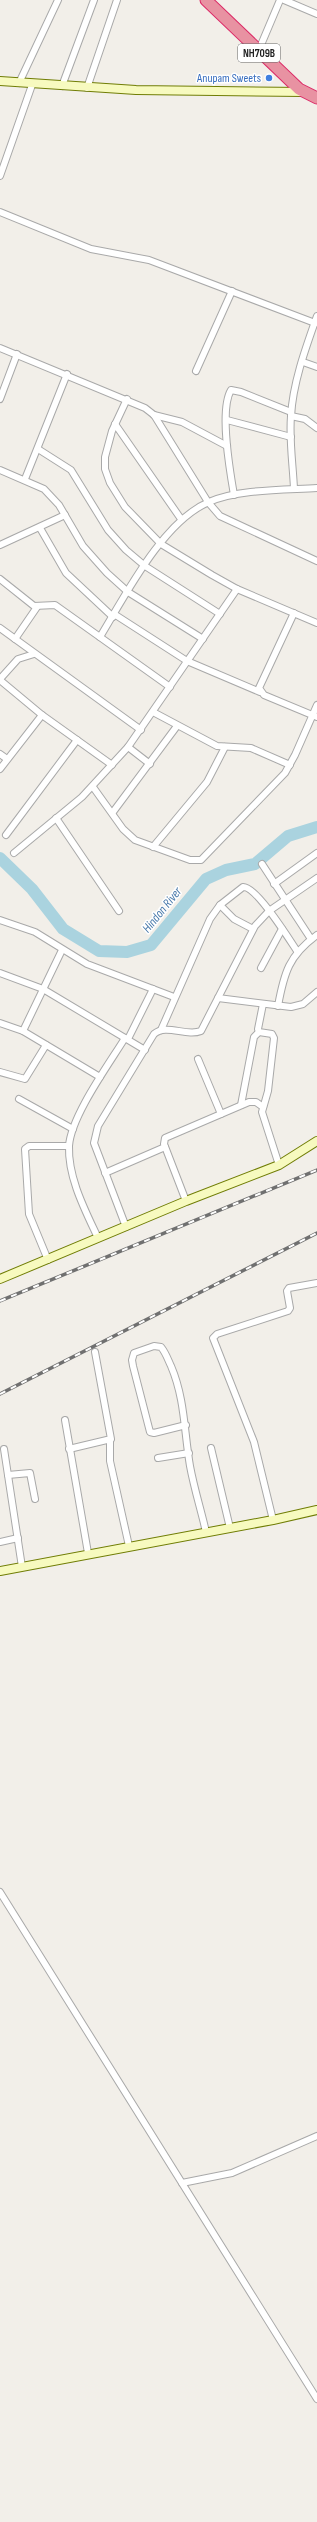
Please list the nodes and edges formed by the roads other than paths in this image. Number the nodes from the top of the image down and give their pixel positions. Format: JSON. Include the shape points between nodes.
{"nodes":[{"id":1,"x":58,"y":0,"type":"edge"},
{"id":2,"x":94,"y":0,"type":"edge"},
{"id":3,"x":117,"y":0,"type":"edge"},
{"id":4,"x":206,"y":0,"type":"edge"},
{"id":5,"x":216,"y":0,"type":"edge"},
{"id":6,"x":280,"y":0,"type":"edge"},
{"id":7,"x":284,"y":0,"type":"edge"},
{"id":8,"x":317,"y":14,"type":"edge"},
{"id":9,"x":259,"y":48,"type":"junction"},
{"id":10,"x":0,"y":81,"type":"edge"},
{"id":11,"x":19,"y":83,"type":"junction"},
{"id":12,"x":32,"y":85,"type":"junction"},
{"id":13,"x":62,"y":86,"type":"junction"},
{"id":14,"x":87,"y":88,"type":"junction"},
{"id":15,"x":312,"y":93,"type":"edge"},
{"id":16,"x":0,"y":176,"type":"edge"},
{"id":17,"x":0,"y":212,"type":"edge"},
{"id":18,"x":232,"y":291,"type":"junction"},
{"id":19,"x":317,"y":316,"type":"edge"},
{"id":20,"x":315,"y":323,"type":"junction"},
{"id":21,"x":315,"y":330,"type":"edge"},
{"id":22,"x":0,"y":348,"type":"edge"},
{"id":23,"x":16,"y":354,"type":"junction"},
{"id":24,"x":303,"y":362,"type":"junction"},
{"id":25,"x":317,"y":368,"type":"edge"},
{"id":26,"x":196,"y":371,"type":"dead end"},
{"id":27,"x":67,"y":374,"type":"junction"},
{"id":28,"x":0,"y":399,"type":"edge"},
{"id":29,"x":127,"y":399,"type":"junction"},
{"id":30,"x":291,"y":414,"type":"junction"},
{"id":31,"x":154,"y":415,"type":"junction"},
{"id":32,"x":227,"y":420,"type":"junction"},
{"id":33,"x":115,"y":424,"type":"junction"},
{"id":34,"x":317,"y":428,"type":"edge"},
{"id":35,"x":291,"y":437,"type":"junction"},
{"id":36,"x":227,"y":446,"type":"junction"},
{"id":37,"x":38,"y":449,"type":"junction"},
{"id":38,"x":0,"y":470,"type":"edge"},
{"id":39,"x":25,"y":479,"type":"junction"},
{"id":40,"x":317,"y":488,"type":"edge"},
{"id":41,"x":294,"y":489,"type":"junction"},
{"id":42,"x":234,"y":495,"type":"junction"},
{"id":43,"x":208,"y":502,"type":"junction"},
{"id":44,"x":65,"y":515,"type":"junction"},
{"id":45,"x":181,"y":519,"type":"junction"},
{"id":46,"x":40,"y":528,"type":"junction"},
{"id":47,"x":161,"y":544,"type":"junction"},
{"id":48,"x":0,"y":545,"type":"edge"},
{"id":49,"x":317,"y":561,"type":"edge"},
{"id":50,"x":145,"y":566,"type":"junction"},
{"id":51,"x":0,"y":579,"type":"edge"},
{"id":52,"x":237,"y":589,"type":"junction"},
{"id":53,"x":128,"y":592,"type":"junction"},
{"id":54,"x":37,"y":607,"type":"junction"},
{"id":55,"x":294,"y":613,"type":"junction"},
{"id":56,"x":220,"y":614,"type":"junction"},
{"id":57,"x":114,"y":615,"type":"junction"},
{"id":58,"x":317,"y":622,"type":"edge"},
{"id":59,"x":0,"y":628,"type":"edge"},
{"id":60,"x":100,"y":637,"type":"junction"},
{"id":61,"x":15,"y":639,"type":"junction"},
{"id":62,"x":203,"y":639,"type":"junction"},
{"id":63,"x":34,"y":654,"type":"junction"},
{"id":64,"x":187,"y":661,"type":"junction"},
{"id":65,"x":0,"y":680,"type":"edge"},
{"id":66,"x":170,"y":687,"type":"junction"},
{"id":67,"x":260,"y":692,"type":"junction"},
{"id":68,"x":317,"y":705,"type":"edge"},
{"id":69,"x":153,"y":712,"type":"junction"},
{"id":70,"x":42,"y":715,"type":"junction"},
{"id":71,"x":315,"y":716,"type":"edge"},
{"id":72,"x":177,"y":726,"type":"junction"},
{"id":73,"x":141,"y":730,"type":"junction"},
{"id":74,"x":77,"y":740,"type":"junction"},
{"id":75,"x":128,"y":747,"type":"junction"},
{"id":76,"x":225,"y":747,"type":"junction"},
{"id":77,"x":0,"y":754,"type":"edge"},
{"id":78,"x":7,"y":759,"type":"junction"},
{"id":79,"x":150,"y":764,"type":"junction"},
{"id":80,"x":112,"y":765,"type":"junction"},
{"id":81,"x":290,"y":765,"type":"junction"},
{"id":82,"x":0,"y":769,"type":"edge"},
{"id":83,"x":93,"y":787,"type":"junction"},
{"id":84,"x":113,"y":812,"type":"junction"},
{"id":85,"x":56,"y":818,"type":"junction"},
{"id":86,"x":6,"y":835,"type":"dead end"},
{"id":87,"x":153,"y":847,"type":"junction"},
{"id":88,"x":14,"y":853,"type":"dead end"},
{"id":89,"x":317,"y":853,"type":"edge"},
{"id":90,"x":262,"y":864,"type":"dead end"},
{"id":91,"x":317,"y":878,"type":"edge"},
{"id":92,"x":274,"y":884,"type":"junction"},
{"id":93,"x":284,"y":901,"type":"junction"},
{"id":94,"x":220,"y":905,"type":"junction"},
{"id":95,"x":119,"y":911,"type":"dead end"},
{"id":96,"x":269,"y":911,"type":"junction"},
{"id":97,"x":0,"y":920,"type":"edge"},
{"id":98,"x":282,"y":928,"type":"junction"},
{"id":99,"x":253,"y":929,"type":"junction"},
{"id":100,"x":314,"y":937,"type":"edge"},
{"id":101,"x":62,"y":950,"type":"junction"},
{"id":102,"x":297,"y":951,"type":"junction"},
{"id":103,"x":261,"y":968,"type":"dead end"},
{"id":104,"x":0,"y":973,"type":"edge"},
{"id":105,"x":43,"y":989,"type":"junction"},
{"id":106,"x":153,"y":989,"type":"junction"},
{"id":107,"x":317,"y":992,"type":"edge"},
{"id":108,"x":174,"y":997,"type":"junction"},
{"id":109,"x":218,"y":998,"type":"junction"},
{"id":110,"x":263,"y":1004,"type":"junction"},
{"id":111,"x":278,"y":1006,"type":"junction"},
{"id":112,"x":0,"y":1023,"type":"edge"},
{"id":113,"x":161,"y":1030,"type":"junction"},
{"id":114,"x":23,"y":1031,"type":"junction"},
{"id":115,"x":259,"y":1032,"type":"junction"},
{"id":116,"x":126,"y":1039,"type":"junction"},
{"id":117,"x":46,"y":1045,"type":"junction"},
{"id":118,"x":145,"y":1050,"type":"junction"},
{"id":119,"x":198,"y":1059,"type":"dead end"},
{"id":120,"x":0,"y":1072,"type":"edge"},
{"id":121,"x":100,"y":1077,"type":"junction"},
{"id":122,"x":19,"y":1099,"type":"dead end"},
{"id":123,"x":241,"y":1105,"type":"junction"},
{"id":124,"x":263,"y":1107,"type":"junction"},
{"id":125,"x":221,"y":1114,"type":"junction"},
{"id":126,"x":73,"y":1129,"type":"junction"},
{"id":127,"x":317,"y":1140,"type":"edge"},
{"id":128,"x":70,"y":1146,"type":"junction"},
{"id":129,"x":165,"y":1147,"type":"junction"},
{"id":130,"x":279,"y":1165,"type":"junction"},
{"id":131,"x":105,"y":1173,"type":"junction"},
{"id":132,"x":186,"y":1201,"type":"junction"},
{"id":133,"x":126,"y":1227,"type":"junction"},
{"id":134,"x":98,"y":1238,"type":"junction"},
{"id":135,"x":48,"y":1260,"type":"junction"},
{"id":136,"x":0,"y":1279,"type":"edge"},
{"id":137,"x":317,"y":1283,"type":"edge"},
{"id":138,"x":95,"y":1352,"type":"dead end"},
{"id":139,"x":64,"y":1420,"type":"dead end"},
{"id":140,"x":186,"y":1425,"type":"junction"},
{"id":141,"x":110,"y":1441,"type":"junction"},
{"id":142,"x":70,"y":1448,"type":"junction"},
{"id":143,"x":211,"y":1448,"type":"dead end"},
{"id":144,"x":4,"y":1449,"type":"dead end"},
{"id":145,"x":188,"y":1453,"type":"junction"},
{"id":146,"x":158,"y":1458,"type":"dead end"},
{"id":147,"x":8,"y":1475,"type":"junction"},
{"id":148,"x":35,"y":1499,"type":"dead end"},
{"id":149,"x":317,"y":1510,"type":"edge"},
{"id":150,"x":273,"y":1520,"type":"junction"},
{"id":151,"x":230,"y":1528,"type":"junction"},
{"id":152,"x":206,"y":1532,"type":"junction"},
{"id":153,"x":18,"y":1538,"type":"junction"},
{"id":154,"x":0,"y":1542,"type":"edge"},
{"id":155,"x":129,"y":1546,"type":"junction"},
{"id":156,"x":88,"y":1554,"type":"junction"},
{"id":157,"x":22,"y":1567,"type":"junction"},
{"id":158,"x":0,"y":1571,"type":"edge"},
{"id":159,"x":0,"y":1892,"type":"edge"},
{"id":160,"x":317,"y":2136,"type":"edge"},
{"id":161,"x":182,"y":2183,"type":"junction"},
{"id":162,"x":317,"y":2399,"type":"edge"}],
"edges":[{"from":1,"to":11,"type":"street"},
{"from":2,"to":13,"type":"street"},
{"from":3,"to":14,"type":"street"},
{"from":4,"to":9,"type":"highway","number":"NH709B"},
{"from":5,"to":9,"type":"highway","number":"NH709B"},
{"from":6,"to":9,"type":"street"},
{"from":7,"to":8,"type":"street"},
{"from":9,"to":15,"type":"highway","number":"NH709B"},
{"from":10,"to":11,"type":"street"},
{"from":11,"to":12,"type":"street"},
{"from":12,"to":13,"type":"street"},
{"from":12,"to":16,"type":"street"},
{"from":13,"to":14,"type":"street"},
{"from":14,"to":15,"type":"street"},
{"from":17,"to":18,"type":"street","via":[[91,249],[149,260]]},
{"from":18,"to":20,"type":"street"},
{"from":18,"to":26,"type":"street"},
{"from":19,"to":20,"type":"street"},
{"from":20,"to":21,"type":"street"},
{"from":21,"to":24,"type":"street"},
{"from":22,"to":23,"type":"street"},
{"from":23,"to":27,"type":"street"},
{"from":23,"to":28,"type":"street"},
{"from":24,"to":25,"type":"street"},
{"from":24,"to":30,"type":"street"},
{"from":27,"to":29,"type":"street"},
{"from":27,"to":37,"type":"street"},
{"from":29,"to":31,"type":"street"},
{"from":29,"to":33,"type":"street"},
{"from":30,"to":32,"type":"street","via":[[231,390],[227,400]]},
{"from":30,"to":34,"type":"street","via":[[305,419]]},
{"from":30,"to":35,"type":"street"},
{"from":31,"to":36,"type":"street","via":[[182,422]]},
{"from":31,"to":43,"type":"street"},
{"from":32,"to":35,"type":"street"},
{"from":32,"to":36,"type":"street"},
{"from":33,"to":45,"type":"street"},
{"from":33,"to":47,"type":"street","via":[[105,457],[105,469],[110,483],[125,507]]},
{"from":35,"to":41,"type":"street"},
{"from":36,"to":42,"type":"street"},
{"from":37,"to":39,"type":"street"},
{"from":37,"to":50,"type":"street","via":[[71,470],[114,537]]},
{"from":38,"to":39,"type":"street"},
{"from":39,"to":44,"type":"street","via":[[51,495]]},
{"from":40,"to":41,"type":"street"},
{"from":41,"to":42,"type":"street"},
{"from":42,"to":43,"type":"street"},
{"from":43,"to":45,"type":"street"},
{"from":43,"to":49,"type":"street","via":[[227,520]]},
{"from":44,"to":46,"type":"street"},
{"from":44,"to":53,"type":"street","via":[[90,556]]},
{"from":45,"to":47,"type":"street"},
{"from":46,"to":48,"type":"street"},
{"from":46,"to":57,"type":"street","via":[[66,574]]},
{"from":47,"to":50,"type":"street"},
{"from":47,"to":52,"type":"street"},
{"from":50,"to":53,"type":"street"},
{"from":50,"to":56,"type":"street"},
{"from":51,"to":54,"type":"street"},
{"from":52,"to":55,"type":"street"},
{"from":52,"to":56,"type":"street"},
{"from":53,"to":57,"type":"street"},
{"from":53,"to":62,"type":"street"},
{"from":54,"to":60,"type":"street","via":[[55,605]]},
{"from":54,"to":61,"type":"street"},
{"from":55,"to":58,"type":"street"},
{"from":55,"to":67,"type":"street","via":[[260,683]]},
{"from":56,"to":62,"type":"street"},
{"from":57,"to":60,"type":"street"},
{"from":57,"to":64,"type":"street"},
{"from":59,"to":61,"type":"street"},
{"from":60,"to":66,"type":"street"},
{"from":61,"to":63,"type":"street"},
{"from":62,"to":64,"type":"street"},
{"from":63,"to":65,"type":"street","via":[[18,659]]},
{"from":63,"to":73,"type":"street"},
{"from":64,"to":66,"type":"street"},
{"from":64,"to":67,"type":"street"},
{"from":65,"to":70,"type":"street"},
{"from":66,"to":69,"type":"street"},
{"from":67,"to":71,"type":"street"},
{"from":68,"to":71,"type":"street"},
{"from":69,"to":72,"type":"street"},
{"from":69,"to":73,"type":"street"},
{"from":70,"to":74,"type":"street"},
{"from":70,"to":78,"type":"street"},
{"from":71,"to":81,"type":"street"},
{"from":72,"to":76,"type":"street","via":[[208,742]]},
{"from":72,"to":79,"type":"street"},
{"from":73,"to":75,"type":"street"},
{"from":74,"to":80,"type":"street"},
{"from":74,"to":86,"type":"street"},
{"from":75,"to":79,"type":"street"},
{"from":75,"to":80,"type":"street"},
{"from":76,"to":81,"type":"street","via":[[251,748]]},
{"from":76,"to":87,"type":"street","via":[[207,782]]},
{"from":77,"to":78,"type":"street"},
{"from":78,"to":82,"type":"street"},
{"from":79,"to":84,"type":"street"},
{"from":80,"to":83,"type":"street"},
{"from":81,"to":87,"type":"street","via":[[278,781],[201,860],[190,860]]},
{"from":83,"to":84,"type":"street"},
{"from":83,"to":85,"type":"street"},
{"from":84,"to":87,"type":"street","via":[[129,835]]},
{"from":85,"to":88,"type":"street"},
{"from":85,"to":95,"type":"street"},
{"from":89,"to":92,"type":"street"},
{"from":90,"to":92,"type":"street"},
{"from":91,"to":93,"type":"street"},
{"from":92,"to":93,"type":"street"},
{"from":93,"to":96,"type":"street"},
{"from":93,"to":100,"type":"street"},
{"from":94,"to":96,"type":"street","via":[[246,887]]},
{"from":94,"to":99,"type":"street","via":[[234,919]]},
{"from":94,"to":108,"type":"street","via":[[205,927]]},
{"from":96,"to":98,"type":"street"},
{"from":96,"to":99,"type":"street"},
{"from":97,"to":101,"type":"street","via":[[27,928]]},
{"from":98,"to":102,"type":"street"},
{"from":98,"to":103,"type":"street"},
{"from":99,"to":109,"type":"street"},
{"from":100,"to":102,"type":"street"},
{"from":101,"to":105,"type":"street"},
{"from":101,"to":106,"type":"street","via":[[87,964]]},
{"from":102,"to":111,"type":"street","via":[[286,973]]},
{"from":104,"to":105,"type":"street"},
{"from":105,"to":114,"type":"street"},
{"from":105,"to":116,"type":"street"},
{"from":106,"to":108,"type":"street"},
{"from":106,"to":116,"type":"street"},
{"from":107,"to":111,"type":"street","via":[[297,1007]]},
{"from":108,"to":113,"type":"street"},
{"from":109,"to":110,"type":"street"},
{"from":109,"to":113,"type":"street","via":[[201,1031],[194,1034]]},
{"from":110,"to":111,"type":"street"},
{"from":110,"to":115,"type":"street"},
{"from":112,"to":114,"type":"street"},
{"from":113,"to":118,"type":"street","via":[[154,1034]]},
{"from":114,"to":117,"type":"street"},
{"from":115,"to":123,"type":"street","via":[[254,1036]]},
{"from":115,"to":124,"type":"street","via":[[272,1034],[274,1038],[268,1091]]},
{"from":116,"to":118,"type":"street"},
{"from":116,"to":121,"type":"street"},
{"from":117,"to":120,"type":"street","via":[[25,1080]]},
{"from":117,"to":121,"type":"street"},
{"from":118,"to":131,"type":"street","via":[[94,1136]]},
{"from":119,"to":125,"type":"street"},
{"from":121,"to":126,"type":"street"},
{"from":122,"to":126,"type":"street"},
{"from":123,"to":124,"type":"street","via":[[253,1102]]},
{"from":123,"to":125,"type":"street"},
{"from":124,"to":130,"type":"street","via":[[262,1117]]},
{"from":125,"to":129,"type":"street","via":[[165,1138]]},
{"from":126,"to":128,"type":"street"},
{"from":127,"to":130,"type":"street"},
{"from":128,"to":134,"type":"street","via":[[78,1191]]},
{"from":128,"to":135,"type":"street","via":[[29,1146],[25,1149],[29,1214]]},
{"from":129,"to":131,"type":"street"},
{"from":129,"to":132,"type":"street"},
{"from":130,"to":132,"type":"street"},
{"from":131,"to":133,"type":"street"},
{"from":132,"to":133,"type":"street"},
{"from":133,"to":134,"type":"street"},
{"from":134,"to":135,"type":"street"},
{"from":135,"to":136,"type":"street"},
{"from":137,"to":150,"type":"street","via":[[288,1288],[288,1311],[217,1334],[213,1338],[254,1442]]},
{"from":138,"to":141,"type":"street","via":[[112,1433]]},
{"from":139,"to":142,"type":"street"},
{"from":140,"to":140,"type":"street","via":[[150,1432],[133,1366],[134,1353],[158,1346],[164,1350],[180,1391]]},
{"from":140,"to":145,"type":"street"},
{"from":141,"to":142,"type":"street"},
{"from":141,"to":155,"type":"street","via":[[110,1461]]},
{"from":142,"to":156,"type":"street"},
{"from":143,"to":151,"type":"street"},
{"from":144,"to":147,"type":"street"},
{"from":145,"to":146,"type":"street"},
{"from":145,"to":152,"type":"street"},
{"from":147,"to":148,"type":"street","via":[[30,1473]]},
{"from":147,"to":153,"type":"street"},
{"from":149,"to":150,"type":"street"},
{"from":150,"to":151,"type":"street"},
{"from":151,"to":152,"type":"street"},
{"from":152,"to":155,"type":"street"},
{"from":153,"to":154,"type":"street"},
{"from":153,"to":157,"type":"street"},
{"from":155,"to":156,"type":"street"},
{"from":156,"to":157,"type":"street"},
{"from":157,"to":158,"type":"street"},
{"from":159,"to":161,"type":"street"},
{"from":160,"to":161,"type":"street","via":[[232,2172]]},
{"from":161,"to":162,"type":"street"}]}
